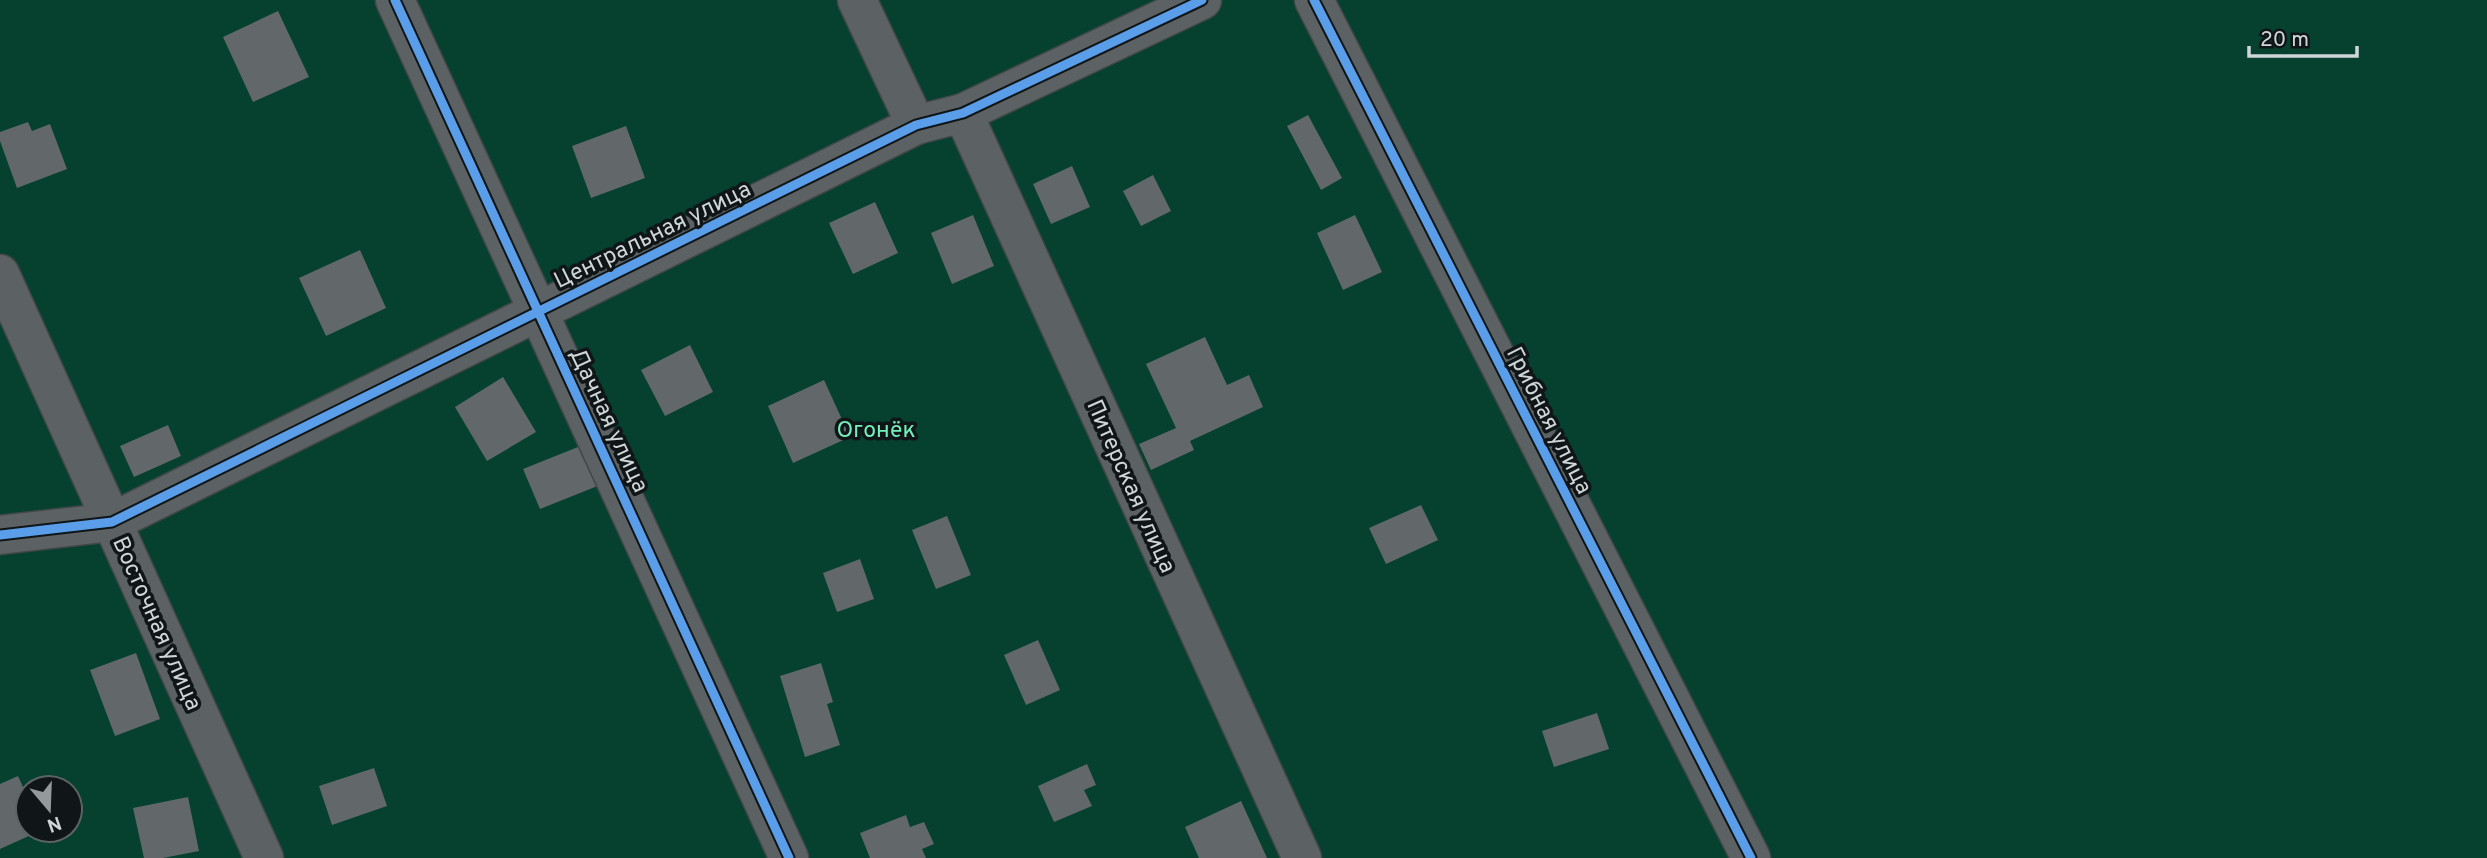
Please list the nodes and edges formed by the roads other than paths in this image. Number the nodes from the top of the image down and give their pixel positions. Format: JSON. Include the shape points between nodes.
{"nodes":[{"id":1,"x":395,"y":0,"type":"edge"},
{"id":2,"x":858,"y":0,"type":"edge"},
{"id":3,"x":1202,"y":0,"type":"edge"},
{"id":4,"x":1314,"y":0,"type":"edge"},
{"id":5,"x":963,"y":113,"type":"junction"},
{"id":6,"x":916,"y":125,"type":"junction"},
{"id":7,"x":0,"y":274,"type":"edge"},
{"id":8,"x":540,"y":312,"type":"junction"},
{"id":9,"x":112,"y":522,"type":"junction"},
{"id":10,"x":0,"y":535,"type":"edge"},
{"id":11,"x":264,"y":858,"type":"edge"},
{"id":12,"x":789,"y":858,"type":"edge"},
{"id":13,"x":1302,"y":858,"type":"edge"},
{"id":14,"x":1751,"y":858,"type":"edge"}],
"edges":[{"from":1,"to":8,"type":"street","name":"Дачная улица"},
{"from":2,"to":6,"type":"street"},
{"from":3,"to":5,"type":"street","name":"Центральная улица"},
{"from":4,"to":14,"type":"street","name":"Грибная улица"},
{"from":5,"to":6,"type":"street","name":"Центральная улица"},
{"from":5,"to":13,"type":"street","name":"Питерская улица"},
{"from":6,"to":8,"type":"street","name":"Центральная улица"},
{"from":7,"to":9,"type":"street","name":"Восточная улица"},
{"from":8,"to":9,"type":"street","name":"Центральная улица"},
{"from":8,"to":12,"type":"street","name":"Дачная улица"},
{"from":9,"to":10,"type":"street","name":"Центральная улица"},
{"from":9,"to":11,"type":"street","name":"Восточная улица"}]}
